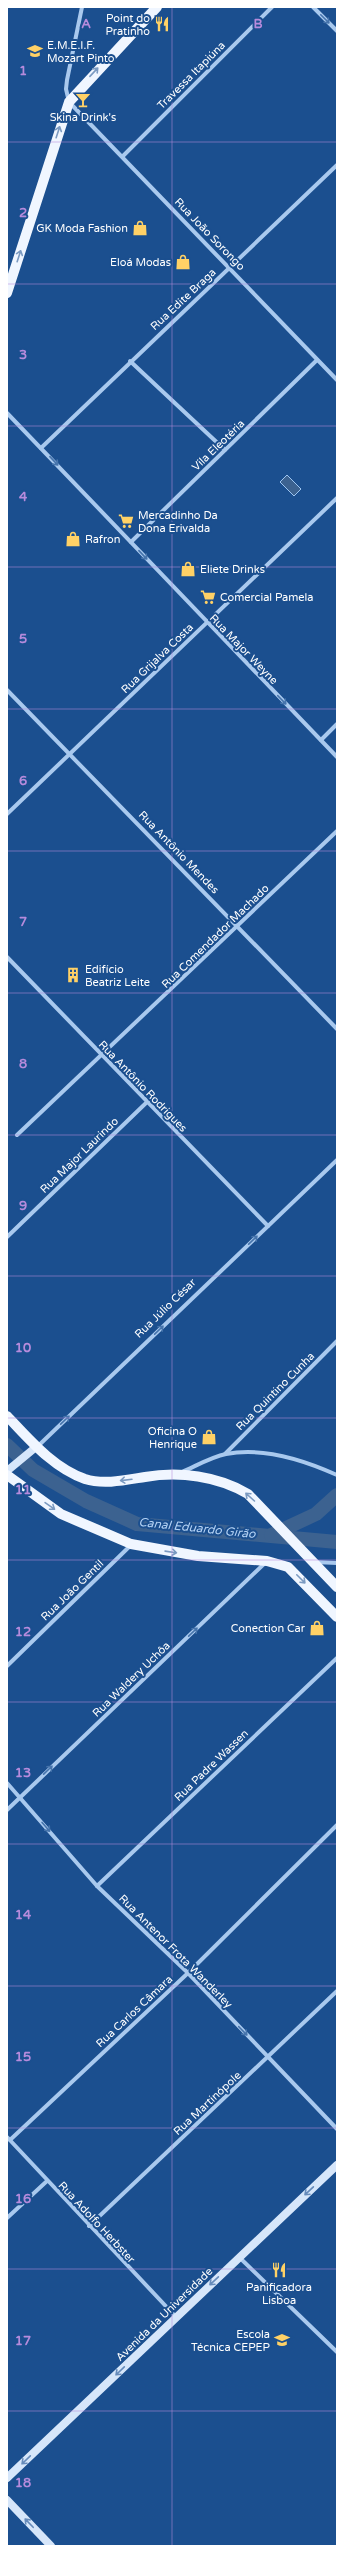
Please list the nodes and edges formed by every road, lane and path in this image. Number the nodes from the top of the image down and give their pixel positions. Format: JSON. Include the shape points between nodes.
{"nodes":[{"id":1,"x":82,"y":7,"type":"edge"},
{"id":2,"x":157,"y":7,"type":"edge"},
{"id":3,"x":272,"y":7,"type":"edge"},
{"id":4,"x":313,"y":7,"type":"edge"},
{"id":5,"x":337,"y":31,"type":"edge"},
{"id":6,"x":69,"y":102,"type":"junction"},
{"id":7,"x":123,"y":156,"type":"junction"},
{"id":8,"x":337,"y":165,"type":"edge"},
{"id":9,"x":229,"y":268,"type":"junction"},
{"id":10,"x":7,"y":293,"type":"edge"},
{"id":11,"x":317,"y":360,"type":"junction"},
{"id":12,"x":130,"y":361,"type":"junction"},
{"id":13,"x":337,"y":380,"type":"edge"},
{"id":14,"x":7,"y":413,"type":"edge"},
{"id":15,"x":42,"y":448,"type":"junction"},
{"id":16,"x":225,"y":450,"type":"junction"},
{"id":17,"x":337,"y":498,"type":"edge"},
{"id":18,"x":131,"y":542,"type":"junction"},
{"id":19,"x":206,"y":623,"type":"junction"},
{"id":20,"x":7,"y":690,"type":"edge"},
{"id":21,"x":337,"y":724,"type":"edge"},
{"id":22,"x":321,"y":740,"type":"junction"},
{"id":23,"x":70,"y":754,"type":"junction"},
{"id":24,"x":337,"y":757,"type":"edge"},
{"id":25,"x":7,"y":814,"type":"edge"},
{"id":26,"x":337,"y":831,"type":"edge"},
{"id":27,"x":237,"y":925,"type":"junction"},
{"id":28,"x":7,"y":957,"type":"edge"},
{"id":29,"x":337,"y":1029,"type":"edge"},
{"id":30,"x":101,"y":1056,"type":"junction"},
{"id":31,"x":146,"y":1103,"type":"junction"},
{"id":32,"x":17,"y":1135,"type":"dead end"},
{"id":33,"x":337,"y":1160,"type":"edge"},
{"id":34,"x":335,"y":1165,"type":"edge"},
{"id":35,"x":268,"y":1226,"type":"junction"},
{"id":36,"x":7,"y":1236,"type":"edge"},
{"id":37,"x":337,"y":1341,"type":"edge"},
{"id":38,"x":7,"y":1416,"type":"edge"},
{"id":39,"x":32,"y":1450,"type":"junction"},
{"id":40,"x":225,"y":1454,"type":"junction"},
{"id":41,"x":8,"y":1471,"type":"edge"},
{"id":42,"x":174,"y":1475,"type":"junction"},
{"id":43,"x":337,"y":1475,"type":"edge"},
{"id":44,"x":132,"y":1544,"type":"junction"},
{"id":45,"x":267,"y":1561,"type":"junction"},
{"id":46,"x":313,"y":1562,"type":"junction"},
{"id":47,"x":337,"y":1563,"type":"edge"},
{"id":48,"x":337,"y":1587,"type":"edge"},
{"id":49,"x":337,"y":1617,"type":"edge"},
{"id":50,"x":337,"y":1658,"type":"edge"},
{"id":51,"x":7,"y":1666,"type":"edge"},
{"id":52,"x":7,"y":1783,"type":"edge"},
{"id":53,"x":20,"y":1797,"type":"junction"},
{"id":54,"x":7,"y":1810,"type":"edge"},
{"id":55,"x":337,"y":1825,"type":"edge"},
{"id":56,"x":97,"y":1886,"type":"junction"},
{"id":57,"x":188,"y":1973,"type":"junction"},
{"id":58,"x":337,"y":1991,"type":"edge"},
{"id":59,"x":268,"y":2057,"type":"junction"},
{"id":60,"x":337,"y":2129,"type":"edge"},
{"id":61,"x":8,"y":2139,"type":"edge"},
{"id":62,"x":337,"y":2165,"type":"edge"},
{"id":63,"x":47,"y":2181,"type":"junction"},
{"id":64,"x":7,"y":2218,"type":"edge"},
{"id":65,"x":89,"y":2226,"type":"junction"},
{"id":66,"x":239,"y":2258,"type":"junction"},
{"id":67,"x":176,"y":2317,"type":"junction"},
{"id":68,"x":337,"y":2352,"type":"edge"},
{"id":69,"x":7,"y":2478,"type":"edge"},
{"id":70,"x":7,"y":2500,"type":"edge"},
{"id":71,"x":51,"y":2546,"type":"edge"}],
"edges":[{"from":1,"to":6,"type":"street","via":[[67,80]]},
{"from":6,"to":2,"type":"main road","one_way":true},
{"from":3,"to":7,"type":"street","name":"Travessa Itapiúna"},
{"from":4,"to":5,"type":"street","one_way":true},
{"from":6,"to":7,"type":"street","name":"Rua João Sorongo"},
{"from":10,"to":6,"type":"main road","one_way":true},
{"from":7,"to":9,"type":"street","name":"Rua João Sorongo"},
{"from":8,"to":9,"type":"street","name":"Rua Edite Braga"},
{"from":9,"to":11,"type":"street","name":"Rua João Sorongo"},
{"from":9,"to":12,"type":"street","name":"Rua Edite Braga"},
{"from":11,"to":13,"type":"street","name":"Rua João Sorongo"},
{"from":11,"to":16,"type":"street","name":"Vila Eleotéria"},
{"from":12,"to":15,"type":"street","name":"Rua Edite Braga"},
{"from":12,"to":16,"type":"street"},
{"from":14,"to":15,"type":"street","name":"Rua Major Weyne"},
{"from":15,"to":18,"type":"street","name":"Rua Major Weyne","one_way":true},
{"from":16,"to":18,"type":"street","name":"Vila Eleotéria"},
{"from":17,"to":19,"type":"street","name":"Rua Grijalva Costa"},
{"from":18,"to":19,"type":"street","name":"Rua Major Weyne","one_way":true},
{"from":19,"to":22,"type":"street","name":"Rua Major Weyne","one_way":true},
{"from":19,"to":23,"type":"street","name":"Rua Grijalva Costa"},
{"from":20,"to":23,"type":"street","name":"Rua Antônio Mendes"},
{"from":21,"to":22,"type":"street"},
{"from":22,"to":24,"type":"street","name":"Rua Major Weyne"},
{"from":23,"to":25,"type":"street","name":"Rua Grijalva Costa"},
{"from":23,"to":27,"type":"street","name":"Rua Antônio Mendes"},
{"from":26,"to":27,"type":"street","name":"Rua Comendador Machado"},
{"from":27,"to":29,"type":"street","name":"Rua Antônio Mendes"},
{"from":27,"to":30,"type":"street","name":"Rua Comendador Machado"},
{"from":28,"to":30,"type":"street","name":"Rua Antônio Rodrigues"},
{"from":30,"to":31,"type":"street","name":"Rua Antônio Rodrigues"},
{"from":30,"to":32,"type":"street","name":"Rua Comendador Machado"},
{"from":31,"to":35,"type":"street","name":"Rua Antônio Rodrigues"},
{"from":31,"to":36,"type":"street","name":"Rua Major Laurindo"},
{"from":33,"to":34,"type":"street","name":"Rua Júlio César"},
{"from":34,"to":35,"type":"street","name":"Rua Júlio César"},
{"from":39,"to":35,"type":"street","name":"Rua Júlio César","one_way":true},
{"from":37,"to":40,"type":"street","name":"Rua Quintino Cunha"},
{"from":38,"to":39,"type":"main road"},
{"from":39,"to":41,"type":"main road","name":"Rua Júlio César"},
{"from":42,"to":39,"type":"main road","one_way":true,"via":[[107,1482],[89,1480]]},
{"from":40,"to":42,"type":"street"},
{"from":40,"to":43,"type":"street","via":[[263,1454],[294,1459]]},
{"from":41,"to":44,"type":"main road","one_way":true,"via":[[61,1514]]},
{"from":46,"to":42,"type":"main road","one_way":true,"via":[[248,1494],[235,1486],[200,1477]]},
{"from":44,"to":45,"type":"main road","one_way":true,"via":[[198,1556]]},
{"from":44,"to":51,"type":"street","name":"Rua João Gentil"},
{"from":45,"to":49,"type":"main road","one_way":true,"via":[[288,1567]]},
{"from":53,"to":45,"type":"street","name":"Rua Waldery Uchôa","one_way":true},
{"from":46,"to":47,"type":"street"},
{"from":46,"to":48,"type":"main road"},
{"from":50,"to":56,"type":"street","name":"Rua Padre Wassen"},
{"from":52,"to":53,"type":"street","name":"Rua Antenor Frota Wanderley"},
{"from":53,"to":54,"type":"street","name":"Rua Waldery Uchôa"},
{"from":53,"to":56,"type":"street","name":"Rua Antenor Frota Wanderley","one_way":true},
{"from":55,"to":57,"type":"street","name":"Rua Carlos Câmara"},
{"from":56,"to":57,"type":"street","name":"Rua Antenor Frota Wanderley"},
{"from":57,"to":59,"type":"street","name":"Rua Antenor Frota Wanderley","one_way":true},
{"from":57,"to":61,"type":"street","name":"Rua Carlos Câmara"},
{"from":58,"to":59,"type":"street","name":"Rua Martinópole"},
{"from":59,"to":60,"type":"street","name":"Rua Antenor Frota Wanderley"},
{"from":59,"to":65,"type":"street","name":"Rua Martinópole"},
{"from":61,"to":63,"type":"street","name":"Rua Adolfo Herbster"},
{"from":62,"to":66,"type":"main road","name":"Avenida da Universidade","one_way":true},
{"from":63,"to":64,"type":"street"},
{"from":63,"to":65,"type":"street","name":"Rua Adolfo Herbster"},
{"from":65,"to":67,"type":"street","name":"Rua Adolfo Herbster"},
{"from":66,"to":67,"type":"main road","name":"Avenida da Universidade","one_way":true},
{"from":66,"to":68,"type":"street"},
{"from":67,"to":69,"type":"main road","name":"Avenida da Universidade","one_way":true},
{"from":71,"to":70,"type":"main road","one_way":true}]}
